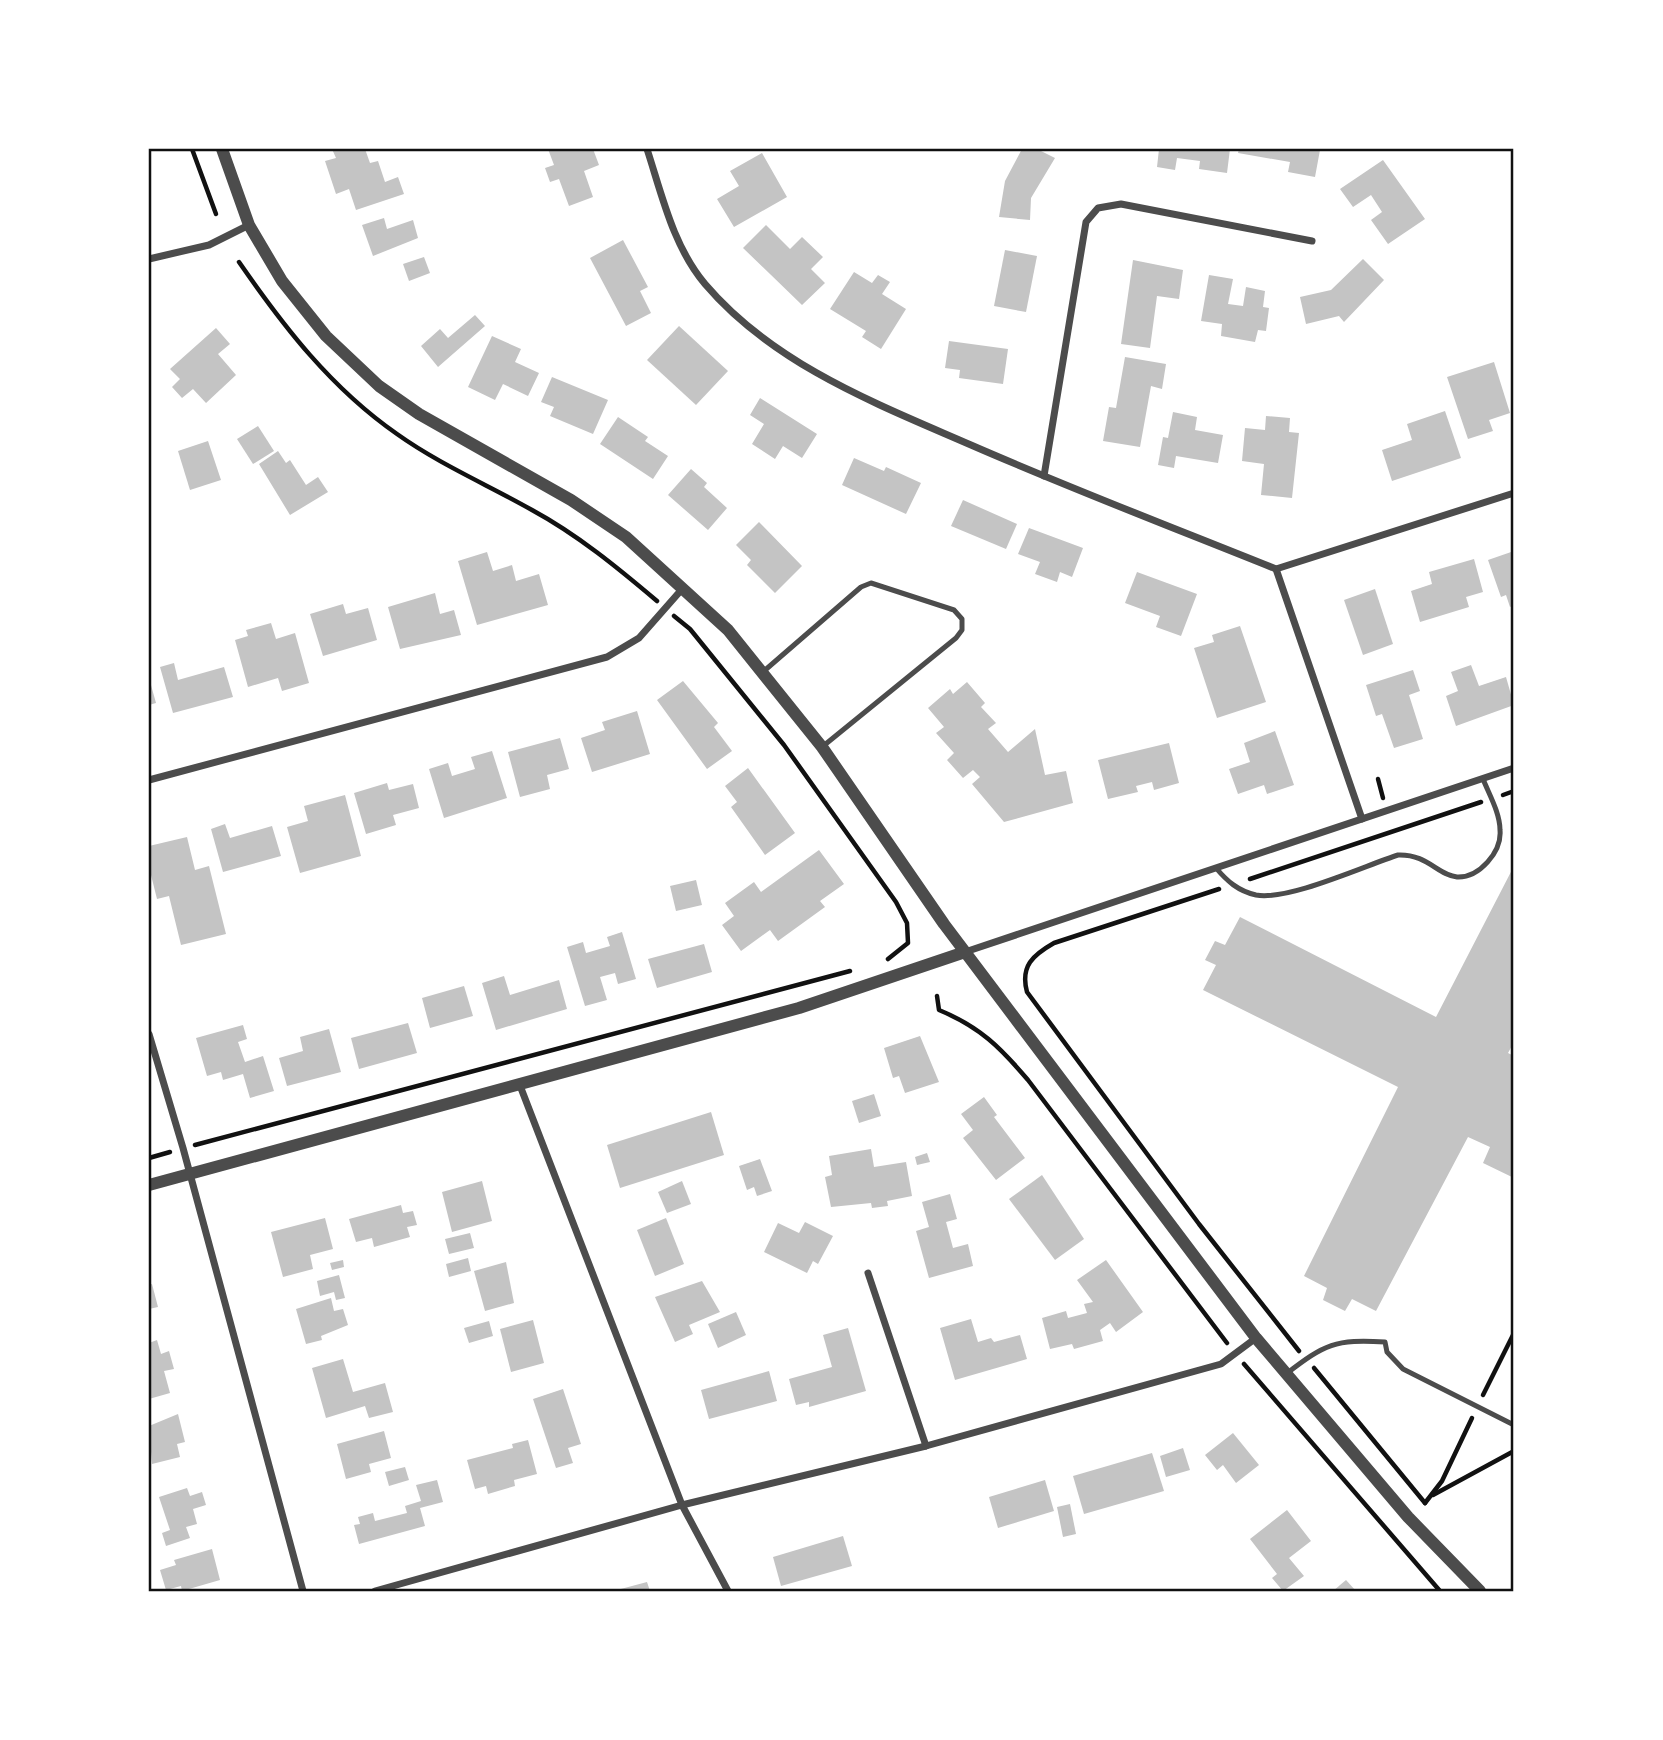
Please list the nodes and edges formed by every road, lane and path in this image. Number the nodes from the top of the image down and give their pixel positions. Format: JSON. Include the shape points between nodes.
{"nodes":[{"id":1,"x":192,"y":149,"type":"edge"},
{"id":2,"x":222,"y":149,"type":"edge"},
{"id":3,"x":647,"y":149,"type":"edge"},
{"id":4,"x":216,"y":214,"type":"dead end"},
{"id":5,"x":249,"y":225,"type":"junction"},
{"id":6,"x":1312,"y":241,"type":"dead end"},
{"id":7,"x":149,"y":259,"type":"edge"},
{"id":8,"x":239,"y":262,"type":"dead end"},
{"id":9,"x":1044,"y":476,"type":"junction"},
{"id":10,"x":1514,"y":494,"type":"edge"},
{"id":11,"x":1276,"y":569,"type":"junction"},
{"id":12,"x":683,"y":587,"type":"junction"},
{"id":13,"x":666,"y":609,"type":"junction"},
{"id":14,"x":764,"y":671,"type":"junction"},
{"id":15,"x":822,"y":747,"type":"junction"},
{"id":16,"x":1514,"y":768,"type":"edge"},
{"id":17,"x":1483,"y":779,"type":"junction"},
{"id":18,"x":149,"y":780,"type":"edge"},
{"id":19,"x":1514,"y":791,"type":"edge"},
{"id":20,"x":1491,"y":799,"type":"junction"},
{"id":21,"x":1362,"y":819,"type":"junction"},
{"id":22,"x":1216,"y":868,"type":"junction"},
{"id":23,"x":1231,"y":885,"type":"junction"},
{"id":24,"x":965,"y":952,"type":"junction"},
{"id":25,"x":880,"y":962,"type":"dead end"},
{"id":26,"x":861,"y":967,"type":"dead end"},
{"id":27,"x":937,"y":996,"type":"dead end"},
{"id":28,"x":149,"y":1034,"type":"edge"},
{"id":29,"x":519,"y":1083,"type":"junction"},
{"id":30,"x":183,"y":1148,"type":"junction"},
{"id":31,"x":149,"y":1157,"type":"edge"},
{"id":32,"x":190,"y":1174,"type":"junction"},
{"id":33,"x":149,"y":1185,"type":"edge"},
{"id":34,"x":867,"y":1273,"type":"dead end"},
{"id":35,"x":1256,"y":1338,"type":"junction"},
{"id":36,"x":1237,"y":1355,"type":"junction"},
{"id":37,"x":1306,"y":1359,"type":"junction"},
{"id":38,"x":1286,"y":1374,"type":"junction"},
{"id":39,"x":1514,"y":1425,"type":"edge"},
{"id":40,"x":926,"y":1446,"type":"junction"},
{"id":41,"x":1514,"y":1451,"type":"edge"},
{"id":42,"x":681,"y":1506,"type":"junction"},
{"id":43,"x":303,"y":1591,"type":"edge"},
{"id":44,"x":375,"y":1591,"type":"edge"},
{"id":45,"x":728,"y":1591,"type":"edge"},
{"id":46,"x":1440,"y":1591,"type":"edge"},
{"id":47,"x":1480,"y":1591,"type":"edge"}],
"edges":[{"from":1,"to":4,"type":"path"},
{"from":2,"to":5,"type":"street"},
{"from":3,"to":9,"type":"street","via":[[678,243],[705,284],[758,333],[837,387]]},
{"from":5,"to":7,"type":"street","via":[[209,245]]},
{"from":5,"to":12,"type":"street","via":[[282,281],[319,327],[379,386],[419,414],[571,500],[626,537]]},
{"from":6,"to":9,"type":"street","via":[[1121,204],[1098,208],[1086,222]]},
{"from":8,"to":13,"type":"path","via":[[284,327],[346,395],[398,435],[535,511],[608,559]]},
{"from":9,"to":11,"type":"street"},
{"from":10,"to":11,"type":"street"},
{"from":11,"to":21,"type":"street"},
{"from":12,"to":13,"type":"street"},
{"from":12,"to":14,"type":"street"},
{"from":13,"to":18,"type":"street","via":[[639,638],[607,657]]},
{"from":13,"to":25,"type":"path","via":[[690,629],[784,745],[896,902],[907,923],[908,943]]},
{"from":14,"to":15,"type":"street"},
{"from":14,"to":15,"type":"lane","via":[[871,583],[954,610],[961,619],[962,630],[956,638]]},
{"from":15,"to":24,"type":"street"},
{"from":16,"to":17,"type":"street"},
{"from":17,"to":20,"type":"lane"},
{"from":17,"to":21,"type":"street"},
{"from":19,"to":20,"type":"path"},
{"from":20,"to":23,"type":"path"},
{"from":20,"to":23,"type":"lane","via":[[1499,843],[1484,866],[1469,875],[1455,877],[1414,855],[1398,855],[1276,897]]},
{"from":21,"to":22,"type":"street"},
{"from":22,"to":23,"type":"lane"},
{"from":22,"to":24,"type":"street"},
{"from":23,"to":37,"type":"path","via":[[1054,943],[1035,954],[1024,970],[1024,982],[1199,1224]]},
{"from":24,"to":29,"type":"street","via":[[799,1008]]},
{"from":24,"to":35,"type":"street"},
{"from":26,"to":30,"type":"path"},
{"from":27,"to":36,"type":"path","via":[[939,1010],[997,1044],[1028,1080]]},
{"from":28,"to":30,"type":"street"},
{"from":29,"to":32,"type":"street"},
{"from":29,"to":42,"type":"street"},
{"from":30,"to":31,"type":"path"},
{"from":30,"to":32,"type":"street"},
{"from":32,"to":33,"type":"street"},
{"from":32,"to":43,"type":"street"},
{"from":34,"to":40,"type":"street"},
{"from":35,"to":36,"type":"street"},
{"from":35,"to":38,"type":"street"},
{"from":36,"to":40,"type":"street","via":[[1222,1364]]},
{"from":36,"to":46,"type":"path"},
{"from":37,"to":38,"type":"lane"},
{"from":37,"to":39,"type":"lane","via":[[1340,1342],[1385,1342],[1387,1352],[1403,1369]]},
{"from":37,"to":41,"type":"path","via":[[1424,1503],[1440,1489]]},
{"from":38,"to":47,"type":"street","via":[[1408,1517]]},
{"from":40,"to":42,"type":"street"},
{"from":42,"to":44,"type":"street"},
{"from":42,"to":45,"type":"street"}]}
